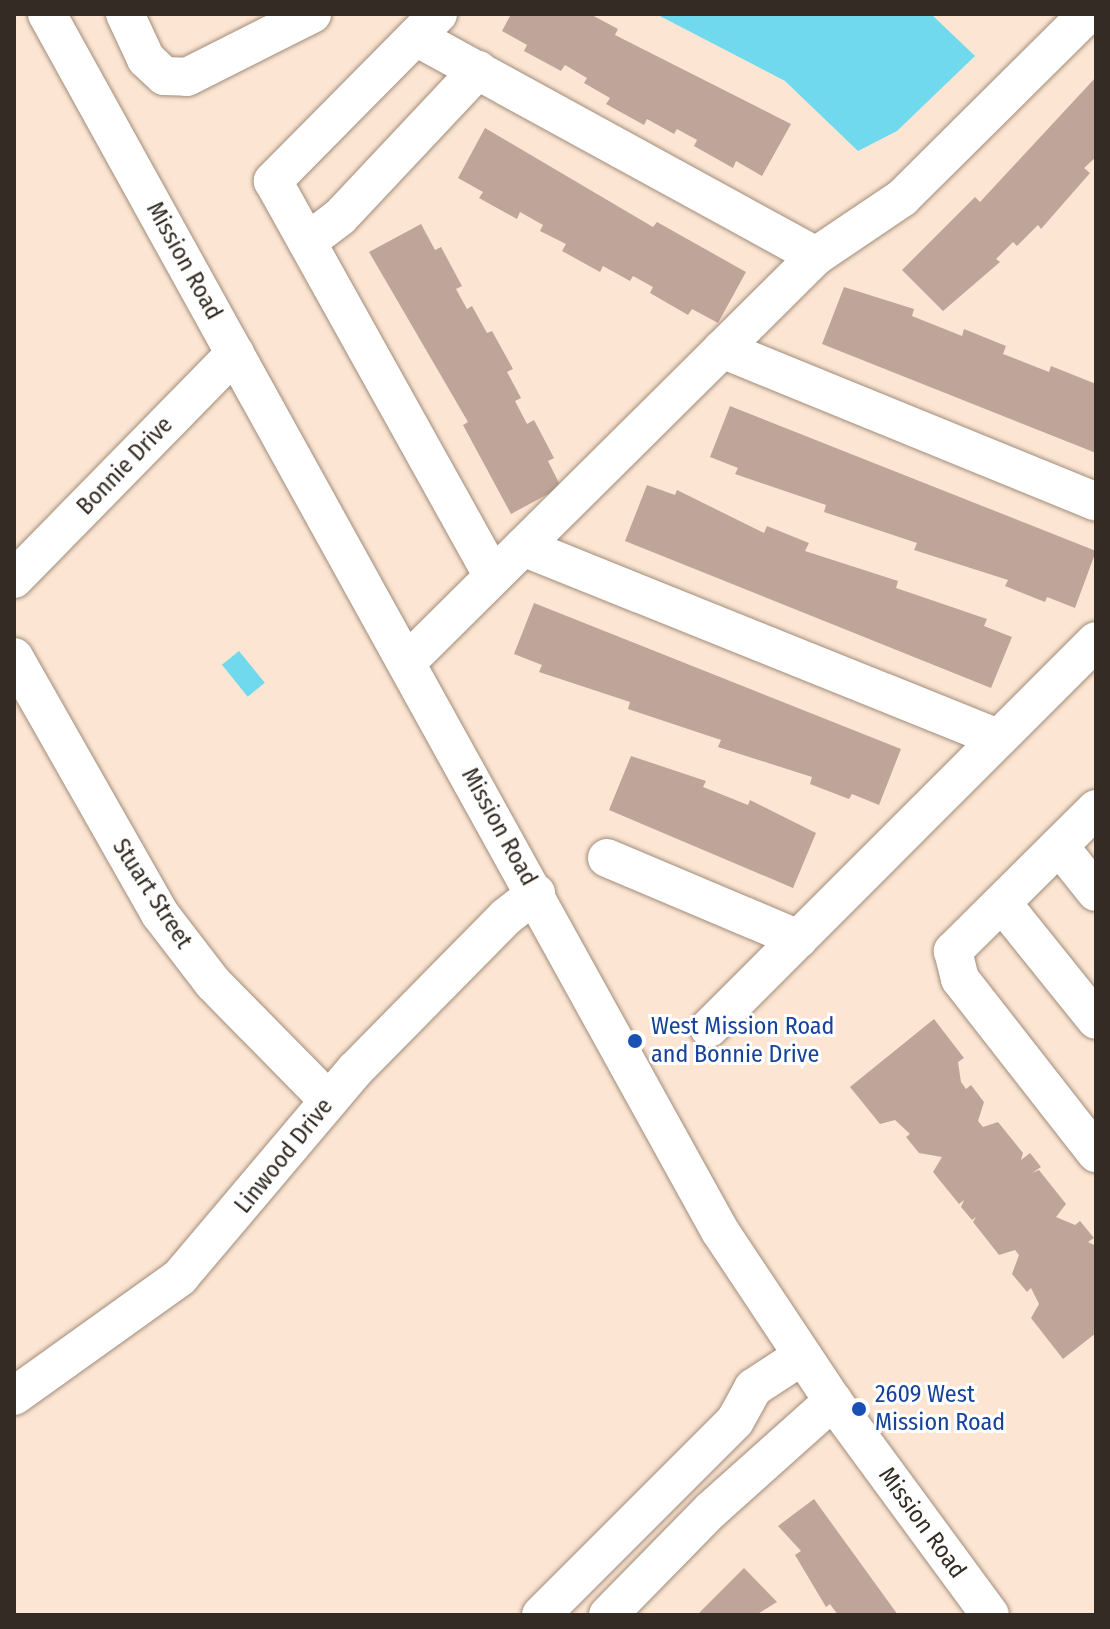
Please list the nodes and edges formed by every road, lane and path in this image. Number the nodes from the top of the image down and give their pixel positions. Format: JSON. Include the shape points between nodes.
{"nodes":[{"id":1,"x":47,"y":14,"type":"edge"},
{"id":2,"x":125,"y":14,"type":"edge"},
{"id":3,"x":312,"y":14,"type":"edge"},
{"id":4,"x":1087,"y":14,"type":"edge"},
{"id":5,"x":427,"y":25,"type":"edge"},
{"id":6,"x":478,"y":70,"type":"junction"},
{"id":7,"x":307,"y":242,"type":"junction"},
{"id":8,"x":816,"y":256,"type":"junction"},
{"id":9,"x":722,"y":349,"type":"junction"},
{"id":10,"x":235,"y":353,"type":"junction"},
{"id":11,"x":1096,"y":502,"type":"edge"},
{"id":12,"x":523,"y":547,"type":"junction"},
{"id":13,"x":493,"y":576,"type":"junction"},
{"id":14,"x":14,"y":579,"type":"edge"},
{"id":15,"x":1096,"y":641,"type":"edge"},
{"id":16,"x":14,"y":657,"type":"edge"},
{"id":17,"x":407,"y":662,"type":"junction"},
{"id":18,"x":998,"y":738,"type":"junction"},
{"id":19,"x":1096,"y":809,"type":"edge"},
{"id":20,"x":1059,"y":846,"type":"junction"},
{"id":21,"x":607,"y":858,"type":"dead end"},
{"id":22,"x":1096,"y":892,"type":"edge"},
{"id":23,"x":536,"y":893,"type":"junction"},
{"id":24,"x":1002,"y":903,"type":"junction"},
{"id":25,"x":799,"y":939,"type":"junction"},
{"id":26,"x":1096,"y":1020,"type":"edge"},
{"id":27,"x":709,"y":1028,"type":"dead end"},
{"id":28,"x":329,"y":1101,"type":"junction"},
{"id":29,"x":1096,"y":1153,"type":"edge"},
{"id":30,"x":802,"y":1356,"type":"junction"},
{"id":31,"x":14,"y":1396,"type":"edge"},
{"id":32,"x":833,"y":1401,"type":"junction"},
{"id":33,"x":541,"y":1615,"type":"edge"},
{"id":34,"x":608,"y":1615,"type":"edge"},
{"id":35,"x":990,"y":1615,"type":"edge"}],
"edges":[{"from":1,"to":10,"type":"street","name":"Mission Road"},
{"from":2,"to":3,"type":"street","via":[[146,59],[164,76],[187,77]]},
{"from":4,"to":8,"type":"street","via":[[902,198]]},
{"from":5,"to":6,"type":"street"},
{"from":5,"to":7,"type":"street","via":[[273,181]]},
{"from":6,"to":7,"type":"street","via":[[340,217]]},
{"from":6,"to":8,"type":"street"},
{"from":7,"to":13,"type":"street"},
{"from":8,"to":9,"type":"street"},
{"from":9,"to":11,"type":"street"},
{"from":9,"to":12,"type":"street"},
{"from":10,"to":14,"type":"street","name":"Bonnie Drive"},
{"from":10,"to":17,"type":"street","name":"Mission Road"},
{"from":12,"to":13,"type":"street"},
{"from":12,"to":18,"type":"street"},
{"from":13,"to":17,"type":"street"},
{"from":15,"to":18,"type":"street"},
{"from":16,"to":28,"type":"street","name":"Stuart Street","via":[[160,914],[213,983]]},
{"from":17,"to":23,"type":"street","name":"Mission Road"},
{"from":18,"to":25,"type":"street"},
{"from":19,"to":20,"type":"street"},
{"from":20,"to":22,"type":"street"},
{"from":20,"to":24,"type":"street"},
{"from":21,"to":25,"type":"street"},
{"from":23,"to":28,"type":"street","name":"Linwood Drive","via":[[507,916]]},
{"from":23,"to":30,"type":"street","name":"Mission Road","via":[[679,1160]]},
{"from":24,"to":26,"type":"street"},
{"from":24,"to":29,"type":"street","via":[[953,951],[960,979]]},
{"from":25,"to":27,"type":"street"},
{"from":28,"to":31,"type":"street","name":"Linwood Drive","via":[[180,1277]]},
{"from":30,"to":32,"type":"street","name":"Mission Road"},
{"from":30,"to":33,"type":"street","via":[[753,1388],[735,1421]]},
{"from":32,"to":34,"type":"street","via":[[719,1502]]},
{"from":32,"to":35,"type":"street","name":"Mission Road"}]}
